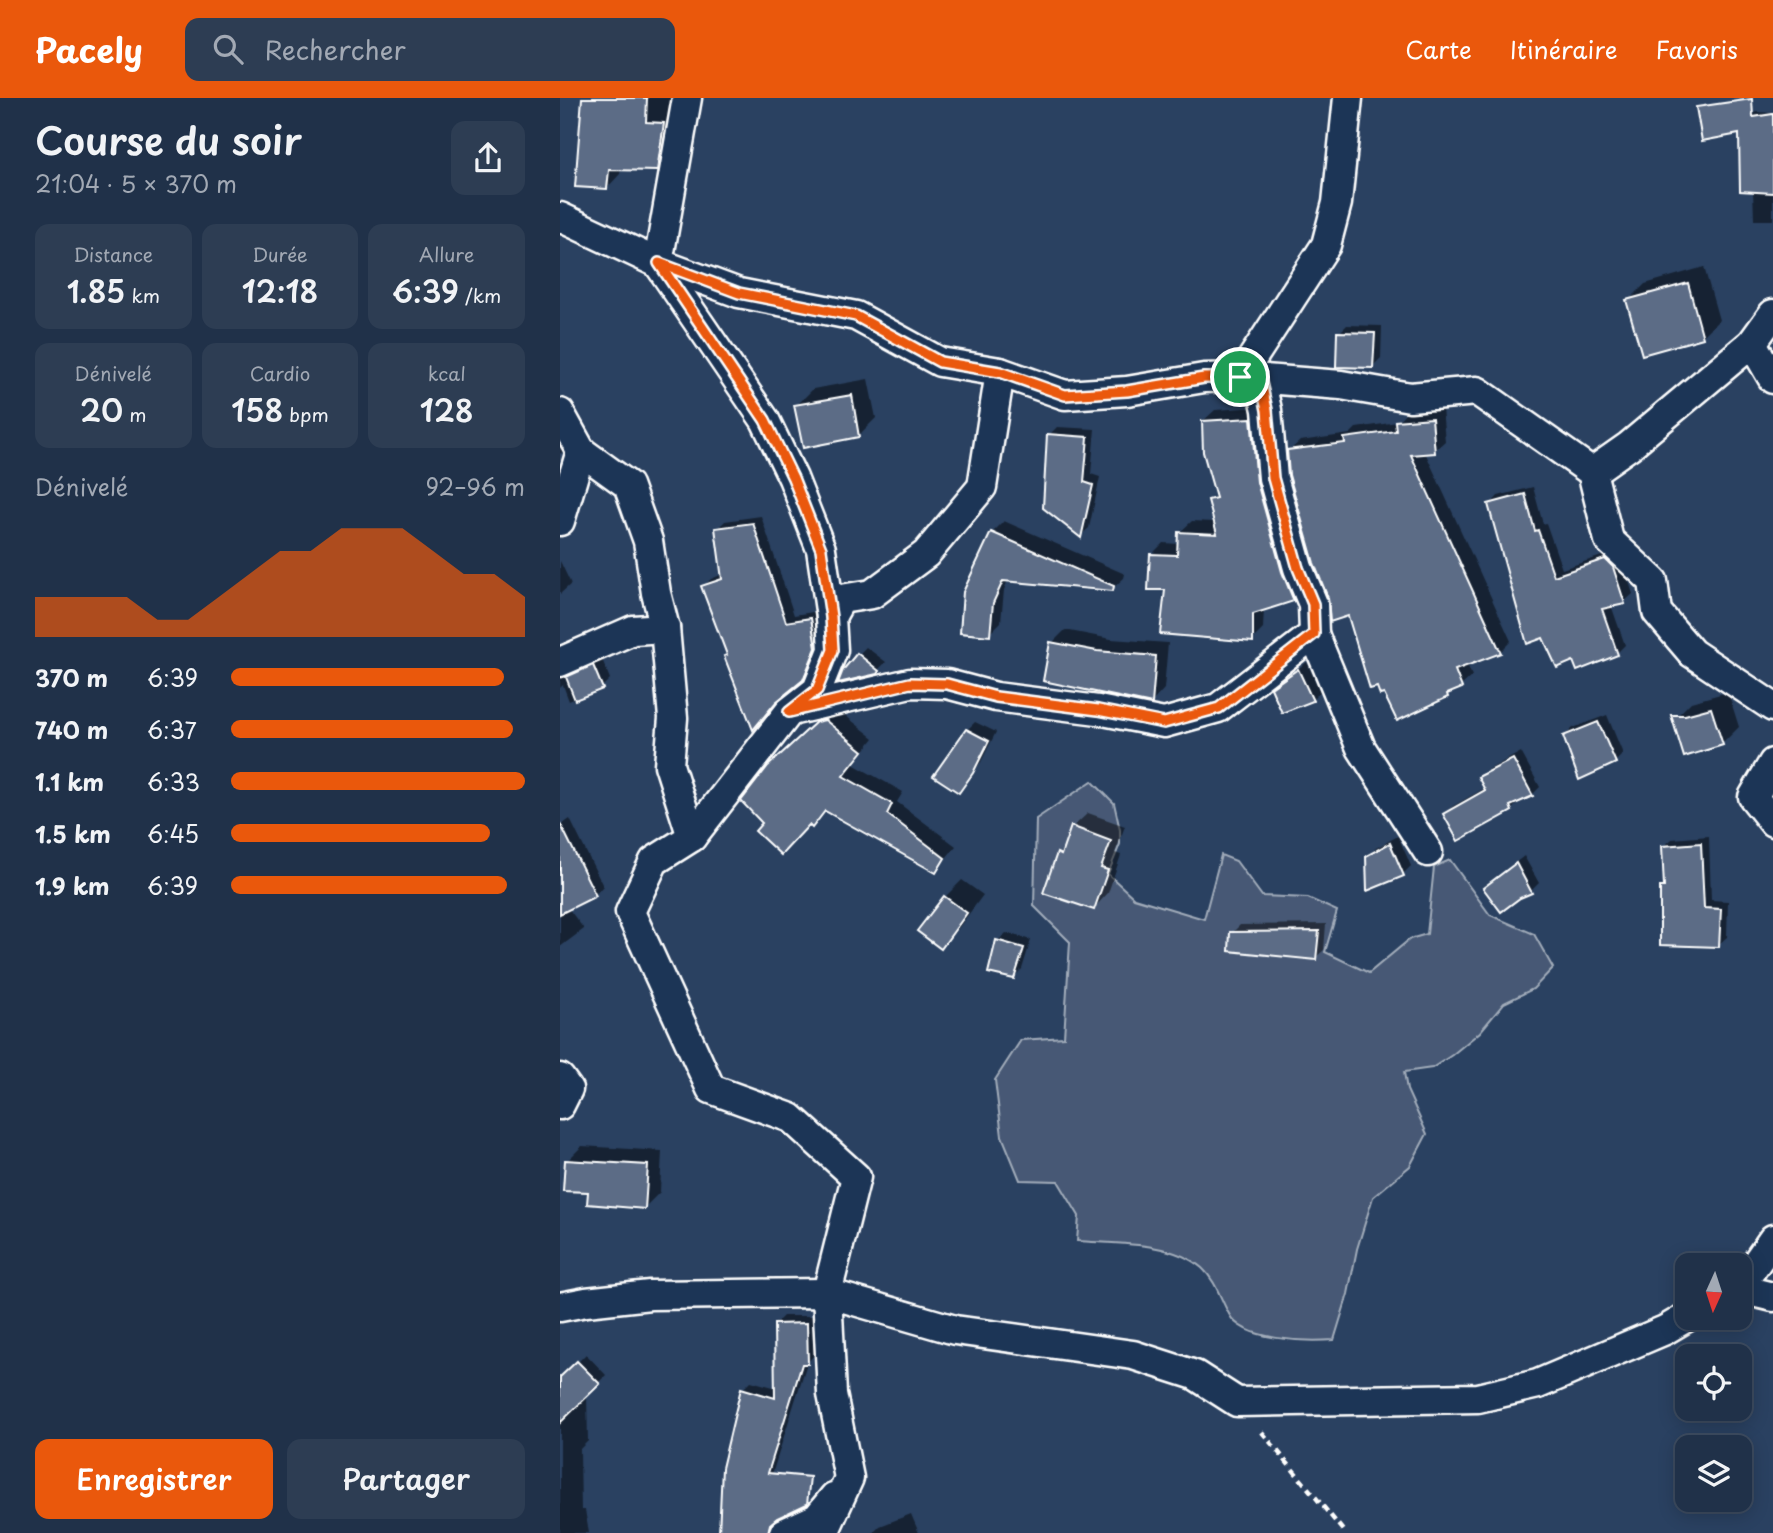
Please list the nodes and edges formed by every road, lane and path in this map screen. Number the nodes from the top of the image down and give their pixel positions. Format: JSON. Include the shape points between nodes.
{"nodes":[{"id":1,"x":687,"y":98,"type":"edge"},
{"id":2,"x":1348,"y":98,"type":"edge"},
{"id":3,"x":560,"y":217,"type":"edge"},
{"id":4,"x":659,"y":263,"type":"junction"},
{"id":5,"x":1773,"y":314,"type":"edge"},
{"id":6,"x":1752,"y":343,"type":"junction"},
{"id":7,"x":1000,"y":372,"type":"junction"},
{"id":8,"x":1250,"y":377,"type":"junction"},
{"id":9,"x":1773,"y":379,"type":"edge"},
{"id":10,"x":560,"y":412,"type":"edge"},
{"id":11,"x":581,"y":451,"type":"junction"},
{"id":12,"x":1592,"y":472,"type":"junction"},
{"id":13,"x":560,"y":521,"type":"edge"},
{"id":14,"x":831,"y":617,"type":"junction"},
{"id":15,"x":666,"y":628,"type":"junction"},
{"id":16,"x":1314,"y":634,"type":"junction"},
{"id":17,"x":560,"y":662,"type":"edge"},
{"id":18,"x":1773,"y":707,"type":"edge"},
{"id":19,"x":789,"y":712,"type":"junction"},
{"id":20,"x":1773,"y":763,"type":"edge"},
{"id":21,"x":1773,"y":822,"type":"edge"},
{"id":22,"x":692,"y":837,"type":"junction"},
{"id":23,"x":1428,"y":852,"type":"dead end"},
{"id":24,"x":560,"y":1078,"type":"edge"},
{"id":25,"x":560,"y":1105,"type":"edge"},
{"id":26,"x":1773,"y":1239,"type":"edge"},
{"id":27,"x":1752,"y":1270,"type":"edge"},
{"id":28,"x":1752,"y":1291,"type":"edge"},
{"id":29,"x":827,"y":1293,"type":"junction"},
{"id":30,"x":1773,"y":1297,"type":"edge"},
{"id":31,"x":560,"y":1307,"type":"edge"},
{"id":32,"x":1675,"y":1324,"type":"edge"},
{"id":33,"x":1237,"y":1402,"type":"junction"},
{"id":34,"x":849,"y":1478,"type":"junction"},
{"id":35,"x":783,"y":1533,"type":"edge"},
{"id":36,"x":824,"y":1533,"type":"edge"},
{"id":37,"x":1345,"y":1533,"type":"edge"}],
"edges":[{"from":1,"to":4,"type":"street"},
{"from":2,"to":8,"type":"street","via":[[1337,203],[1326,245]]},
{"from":3,"to":4,"type":"street"},
{"from":4,"to":7,"type":"street","via":[[739,293],[856,316],[940,362]]},
{"from":4,"to":14,"type":"street","via":[[765,420],[821,549]]},
{"from":5,"to":6,"type":"street"},
{"from":6,"to":9,"type":"street"},
{"from":6,"to":12,"type":"street"},
{"from":7,"to":8,"type":"street","via":[[1065,395]]},
{"from":7,"to":14,"type":"street","via":[[982,487],[926,554],[872,594],[841,599]]},
{"from":8,"to":12,"type":"street","via":[[1410,397],[1477,391]]},
{"from":8,"to":16,"type":"street","via":[[1267,410],[1273,478],[1313,604]]},
{"from":10,"to":11,"type":"street"},
{"from":11,"to":13,"type":"street"},
{"from":11,"to":15,"type":"street","via":[[628,485],[648,541]]},
{"from":12,"to":18,"type":"street","via":[[1609,540],[1653,581],[1657,612],[1692,653]]},
{"from":14,"to":19,"type":"street","via":[[833,650],[817,690]]},
{"from":15,"to":17,"type":"street","via":[[634,631]]},
{"from":15,"to":22,"type":"street","via":[[673,718],[669,765]]},
{"from":16,"to":19,"type":"street","via":[[1219,708],[1164,723],[996,697],[947,684],[910,683]]},
{"from":16,"to":23,"type":"street","via":[[1361,748]]},
{"from":19,"to":22,"type":"street"},
{"from":20,"to":21,"type":"street","via":[[1753,797]]},
{"from":22,"to":29,"type":"street","via":[[654,861],[630,912],[711,1089],[791,1118],[856,1177]]},
{"from":24,"to":25,"type":"street","via":[[568,1089]]},
{"from":26,"to":27,"type":"street"},
{"from":28,"to":30,"type":"street"},
{"from":29,"to":31,"type":"street","via":[[650,1296]]},
{"from":29,"to":33,"type":"street","via":[[956,1330],[1133,1355],[1195,1375]]},
{"from":29,"to":34,"type":"street","via":[[832,1394]]},
{"from":32,"to":33,"type":"street","via":[[1538,1384],[1478,1398]]},
{"from":33,"to":37,"type":"path"},
{"from":34,"to":35,"type":"street","via":[[817,1518]]},
{"from":34,"to":36,"type":"street"}]}
